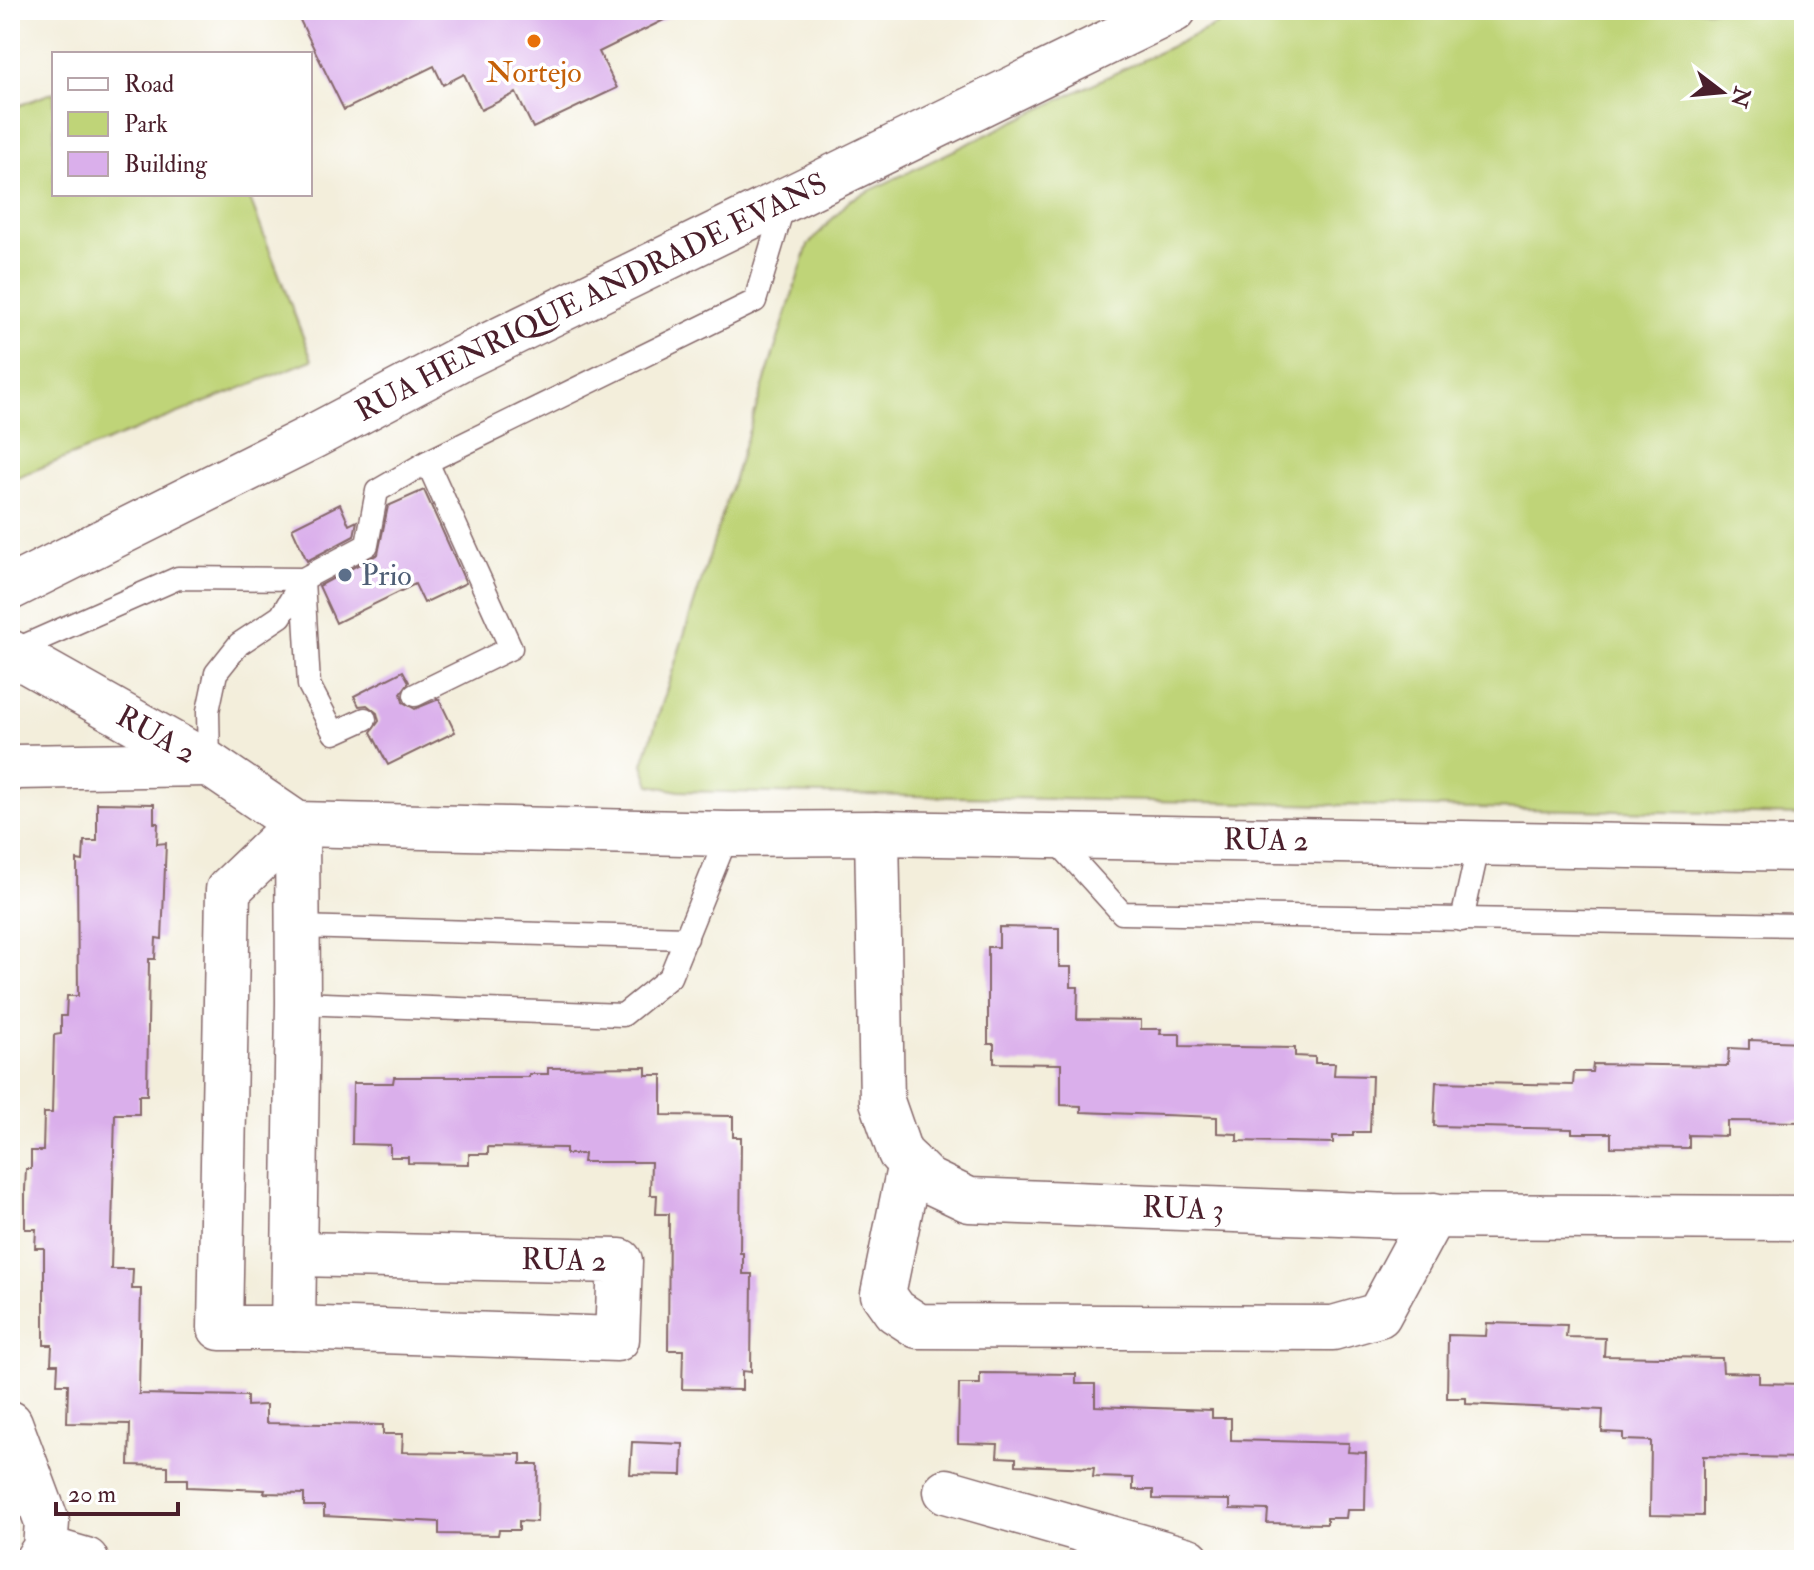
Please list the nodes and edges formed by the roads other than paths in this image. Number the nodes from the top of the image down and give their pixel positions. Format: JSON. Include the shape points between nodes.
{"nodes":[{"id":1,"x":1174,"y":10,"type":"edge"},
{"id":2,"x":785,"y":200,"type":"junction"},
{"id":3,"x":427,"y":462,"type":"junction"},
{"id":4,"x":303,"y":579,"type":"junction"},
{"id":5,"x":10,"y":588,"type":"edge"},
{"id":6,"x":10,"y":652,"type":"edge"},
{"id":7,"x":415,"y":695,"type":"dead end"},
{"id":8,"x":365,"y":719,"type":"dead end"},
{"id":9,"x":209,"y":764,"type":"junction"},
{"id":10,"x":10,"y":770,"type":"edge"},
{"id":11,"x":297,"y":824,"type":"junction"},
{"id":12,"x":877,"y":833,"type":"junction"},
{"id":13,"x":728,"y":834,"type":"junction"},
{"id":14,"x":1051,"y":835,"type":"junction"},
{"id":15,"x":1479,"y":843,"type":"junction"},
{"id":16,"x":1804,"y":849,"type":"edge"},
{"id":17,"x":1462,"y":920,"type":"junction"},
{"id":18,"x":1804,"y":925,"type":"edge"},
{"id":19,"x":298,"y":927,"type":"junction"},
{"id":20,"x":687,"y":938,"type":"junction"},
{"id":21,"x":298,"y":1003,"type":"junction"},
{"id":22,"x":910,"y":1163,"type":"junction"},
{"id":23,"x":1433,"y":1215,"type":"junction"},
{"id":24,"x":1804,"y":1218,"type":"edge"},
{"id":25,"x":296,"y":1254,"type":"junction"},
{"id":26,"x":293,"y":1328,"type":"junction"},
{"id":27,"x":10,"y":1423,"type":"edge"},
{"id":28,"x":946,"y":1491,"type":"dead end"},
{"id":29,"x":56,"y":1556,"type":"edge"},
{"id":30,"x":1188,"y":1560,"type":"edge"}],
"edges":[{"from":1,"to":2,"type":"street","name":"RUA HENRIQUE ANDRADE EVANS"},
{"from":2,"to":3,"type":"lane","via":[[755,301]]},
{"from":2,"to":5,"type":"street","name":"RUA HENRIQUE ANDRADE EVANS"},
{"from":3,"to":4,"type":"lane","via":[[377,491],[367,545]]},
{"from":3,"to":7,"type":"lane","via":[[511,648]]},
{"from":4,"to":6,"type":"lane","via":[[178,578]]},
{"from":4,"to":8,"type":"lane","via":[[309,685],[334,733]]},
{"from":4,"to":9,"type":"lane","via":[[281,616],[239,644],[216,673],[208,711]]},
{"from":6,"to":9,"type":"street","name":"RUA 2"},
{"from":9,"to":10,"type":"street"},
{"from":9,"to":11,"type":"street","name":"RUA 2"},
{"from":11,"to":13,"type":"street","name":"RUA 2"},
{"from":11,"to":19,"type":"street"},
{"from":11,"to":26,"type":"street","name":"RUA 2","via":[[228,890],[220,1328]]},
{"from":12,"to":13,"type":"street","name":"RUA 2"},
{"from":12,"to":14,"type":"street","name":"RUA 2"},
{"from":12,"to":22,"type":"street","name":"RUA 3","via":[[882,1101],[900,1153]]},
{"from":13,"to":20,"type":"lane"},
{"from":14,"to":15,"type":"street","name":"RUA 2"},
{"from":14,"to":17,"type":"lane","via":[[1122,913]]},
{"from":15,"to":16,"type":"street","name":"RUA 2"},
{"from":15,"to":17,"type":"lane"},
{"from":17,"to":18,"type":"lane"},
{"from":19,"to":20,"type":"lane"},
{"from":19,"to":21,"type":"street"},
{"from":20,"to":21,"type":"lane","via":[[670,977],[623,1015]]},
{"from":21,"to":25,"type":"street"},
{"from":22,"to":23,"type":"street","name":"RUA 3","via":[[927,1180],[969,1200]]},
{"from":22,"to":23,"type":"street","via":[[883,1294],[895,1311],[918,1326],[1333,1328],[1379,1315]]},
{"from":23,"to":24,"type":"street","name":"RUA 3"},
{"from":25,"to":26,"type":"street"},
{"from":25,"to":26,"type":"street","name":"RUA 2","via":[[620,1261],[617,1339]]},
{"from":27,"to":29,"type":"street"},
{"from":28,"to":30,"type":"street"}]}
